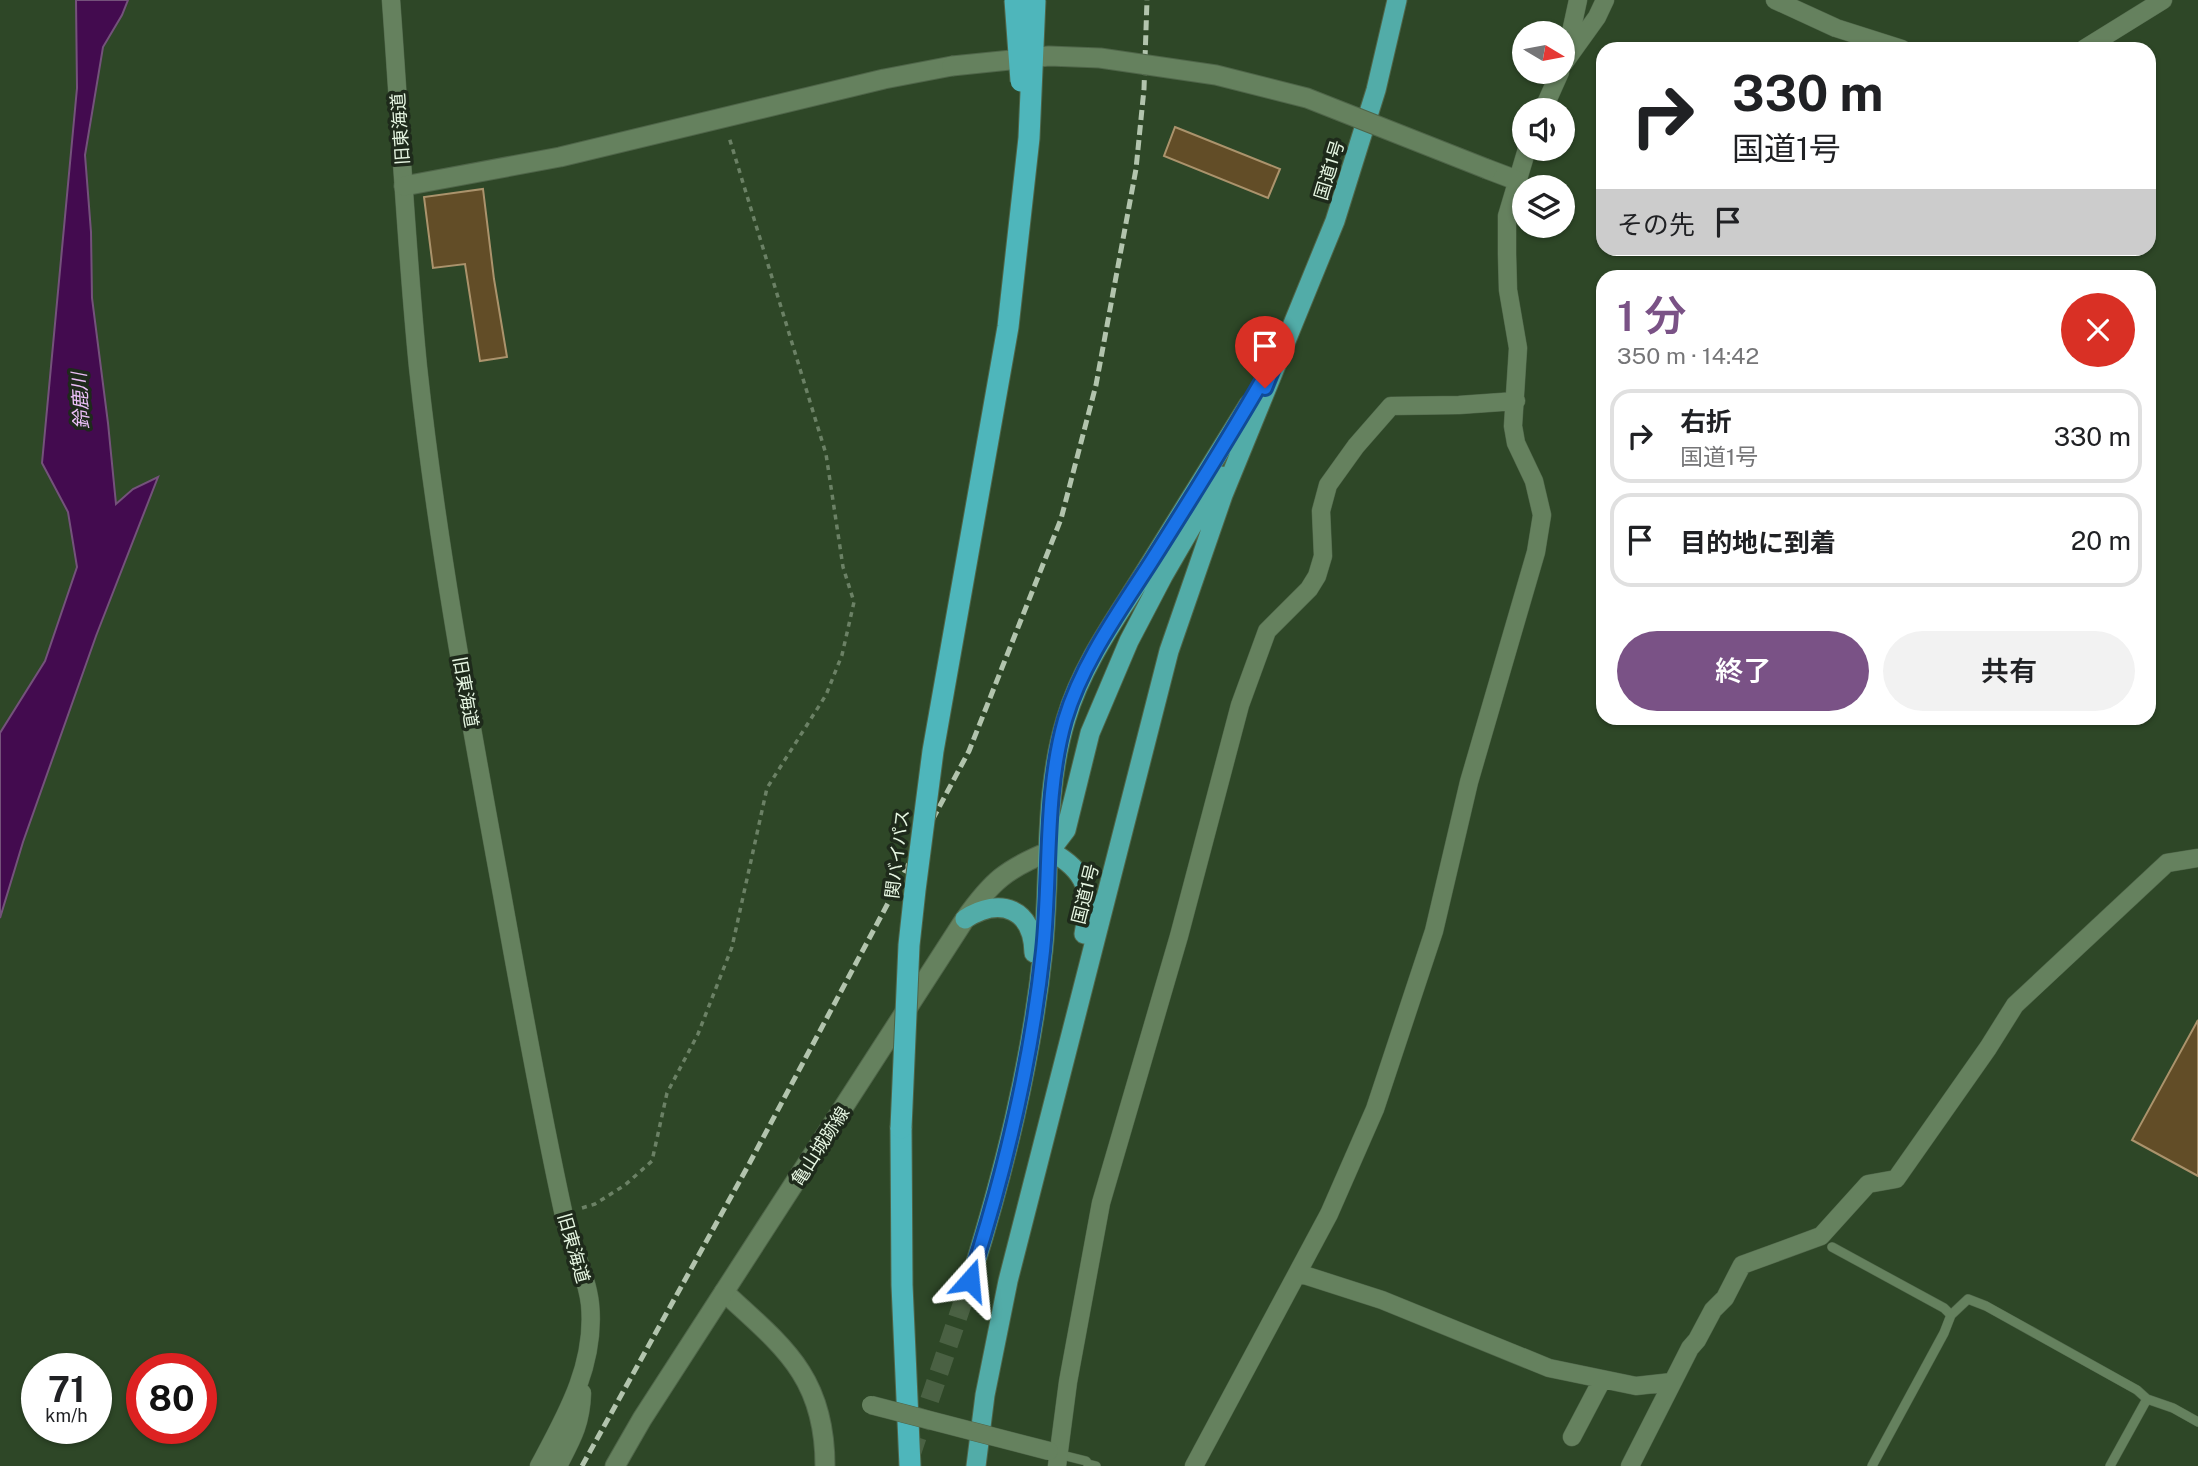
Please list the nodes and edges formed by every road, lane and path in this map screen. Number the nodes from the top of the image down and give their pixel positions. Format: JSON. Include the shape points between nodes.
{"nodes":[{"id":1,"x":391,"y":0,"type":"edge"},
{"id":2,"x":1015,"y":0,"type":"edge"},
{"id":3,"x":1035,"y":0,"type":"edge"},
{"id":4,"x":1397,"y":0,"type":"edge"},
{"id":5,"x":1578,"y":0,"type":"edge"},
{"id":6,"x":1605,"y":0,"type":"edge"},
{"id":7,"x":1775,"y":0,"type":"edge"},
{"id":8,"x":2163,"y":0,"type":"edge"},
{"id":9,"x":1573,"y":21,"type":"edge"},
{"id":10,"x":1880,"y":42,"type":"edge"},
{"id":11,"x":2095,"y":42,"type":"edge"},
{"id":12,"x":1575,"y":48,"type":"edge"},
{"id":13,"x":724,"y":119,"type":"junction"},
{"id":14,"x":1512,"y":179,"type":"edge"},
{"id":15,"x":404,"y":186,"type":"junction"},
{"id":16,"x":1512,"y":196,"type":"edge"},
{"id":17,"x":1017,"y":255,"type":"junction"},
{"id":18,"x":1282,"y":346,"type":"junction"},
{"id":19,"x":1516,"y":401,"type":"junction"},
{"id":20,"x":1249,"y":430,"type":"junction"},
{"id":21,"x":1050,"y":851,"type":"junction"},
{"id":22,"x":2198,"y":858,"type":"edge"},
{"id":23,"x":965,"y":919,"type":"junction"},
{"id":24,"x":1020,"y":1100,"type":"junction"},
{"id":25,"x":1031,"y":1188,"type":"junction"},
{"id":26,"x":564,"y":1215,"type":"junction"},
{"id":27,"x":1832,"y":1247,"type":"dead end"},
{"id":28,"x":1298,"y":1273,"type":"junction"},
{"id":29,"x":970,"y":1280,"type":"tunnel mouth"},
{"id":30,"x":724,"y":1292,"type":"junction"},
{"id":31,"x":1951,"y":1315,"type":"junction"},
{"id":32,"x":582,"y":1375,"type":"junction"},
{"id":33,"x":1602,"y":1380,"type":"junction"},
{"id":34,"x":1672,"y":1382,"type":"junction"},
{"id":35,"x":2147,"y":1399,"type":"junction"},
{"id":36,"x":871,"y":1405,"type":"dead end"},
{"id":37,"x":2198,"y":1422,"type":"edge"},
{"id":38,"x":1572,"y":1437,"type":"dead end"},
{"id":39,"x":1055,"y":1457,"type":"edge"},
{"id":40,"x":539,"y":1466,"type":"edge"},
{"id":41,"x":558,"y":1466,"type":"edge"},
{"id":42,"x":615,"y":1466,"type":"edge"},
{"id":43,"x":825,"y":1466,"type":"edge"},
{"id":44,"x":910,"y":1466,"type":"edge"},
{"id":45,"x":976,"y":1466,"type":"edge"},
{"id":46,"x":1096,"y":1466,"type":"edge"},
{"id":47,"x":1194,"y":1466,"type":"edge"},
{"id":48,"x":1630,"y":1466,"type":"edge"},
{"id":49,"x":1872,"y":1466,"type":"edge"},
{"id":50,"x":2110,"y":1466,"type":"edge"}],
"edges":[{"from":1,"to":15,"type":"street","name":"旧東海道"},
{"from":2,"to":17,"type":"highway","bridge":true,"via":[[1021,78]]},
{"from":3,"to":17,"type":"highway","bridge":true,"via":[[1030,127]]},
{"from":4,"to":18,"type":"highway","name":"国道1号","via":[[1376,90],[1335,220]]},
{"from":5,"to":9,"type":"street"},
{"from":6,"to":12,"type":"street"},
{"from":7,"to":10,"type":"street"},
{"from":8,"to":11,"type":"street"},
{"from":13,"to":14,"type":"street","bridge":true,"via":[[952,66],[1049,56],[1100,58],[1216,75],[1307,98]]},
{"from":13,"to":15,"type":"street","via":[[560,157]]},
{"from":13,"to":26,"type":"path","via":[[826,453],[854,602],[842,655],[826,695],[767,788],[732,947],[698,1034],[667,1093],[652,1161],[595,1204]]},
{"from":15,"to":26,"type":"street","name":"旧東海道","via":[[418,365],[452,606]]},
{"from":16,"to":19,"type":"street","via":[[1507,254],[1518,348]]},
{"from":17,"to":44,"type":"highway","name":"関バイパス","bridge":true,"via":[[943,691],[909,944],[901,1128]]},
{"from":18,"to":20,"type":"highway","name":"国道1号"},
{"from":18,"to":21,"type":"highway","name":"国道1号","via":[[1077,688],[1058,752]]},
{"from":19,"to":28,"type":"street","via":[[1516,443],[1534,481],[1542,515],[1536,552],[1469,782],[1434,931],[1375,1109]]},
{"from":19,"to":39,"type":"street","via":[[1391,406],[1328,485],[1321,511],[1323,556],[1317,576],[1266,631],[1240,705],[1176,949],[1101,1203]]},
{"from":20,"to":21,"type":"highway","via":[[1129,641],[1090,733],[1066,830]]},
{"from":20,"to":25,"type":"highway","name":"国道1号","via":[[1203,546],[1169,651]]},
{"from":21,"to":23,"type":"street","name":"亀山城跡線","via":[[1001,876]]},
{"from":21,"to":24,"type":"highway","name":"国道1号","via":[[1038,993]]},
{"from":21,"to":25,"type":"highway","via":[[1072,866],[1089,898]]},
{"from":22,"to":34,"type":"street","via":[[2162,867],[2015,1005],[1896,1179],[1868,1184],[1821,1236],[1742,1265]]},
{"from":23,"to":24,"type":"highway","via":[[987,907],[1000,907],[1024,918],[1031,929],[1033,972]]},
{"from":23,"to":30,"type":"street","name":"亀山城跡線"},
{"from":24,"to":29,"type":"highway","name":"国道1号"},
{"from":25,"to":45,"type":"highway","name":"国道1号","via":[[995,1339]]},
{"from":26,"to":32,"type":"street","name":"旧東海道","via":[[590,1303]]},
{"from":27,"to":31,"type":"lane"},
{"from":28,"to":33,"type":"street","via":[[1382,1300],[1549,1368]]},
{"from":28,"to":47,"type":"street"},
{"from":30,"to":42,"type":"street","name":"亀山城跡線"},
{"from":30,"to":43,"type":"street","via":[[802,1370],[818,1409]]},
{"from":31,"to":35,"type":"lane","via":[[1968,1299],[1986,1306]]},
{"from":31,"to":49,"type":"lane"},
{"from":32,"to":40,"type":"street"},
{"from":32,"to":41,"type":"street","via":[[577,1431]]},
{"from":33,"to":34,"type":"street","via":[[1636,1386]]},
{"from":33,"to":38,"type":"street"},
{"from":34,"to":48,"type":"street"},
{"from":35,"to":37,"type":"lane"},
{"from":35,"to":50,"type":"lane"},
{"from":36,"to":39,"type":"street","bridge":true},
{"from":39,"to":46,"type":"lane"}]}
